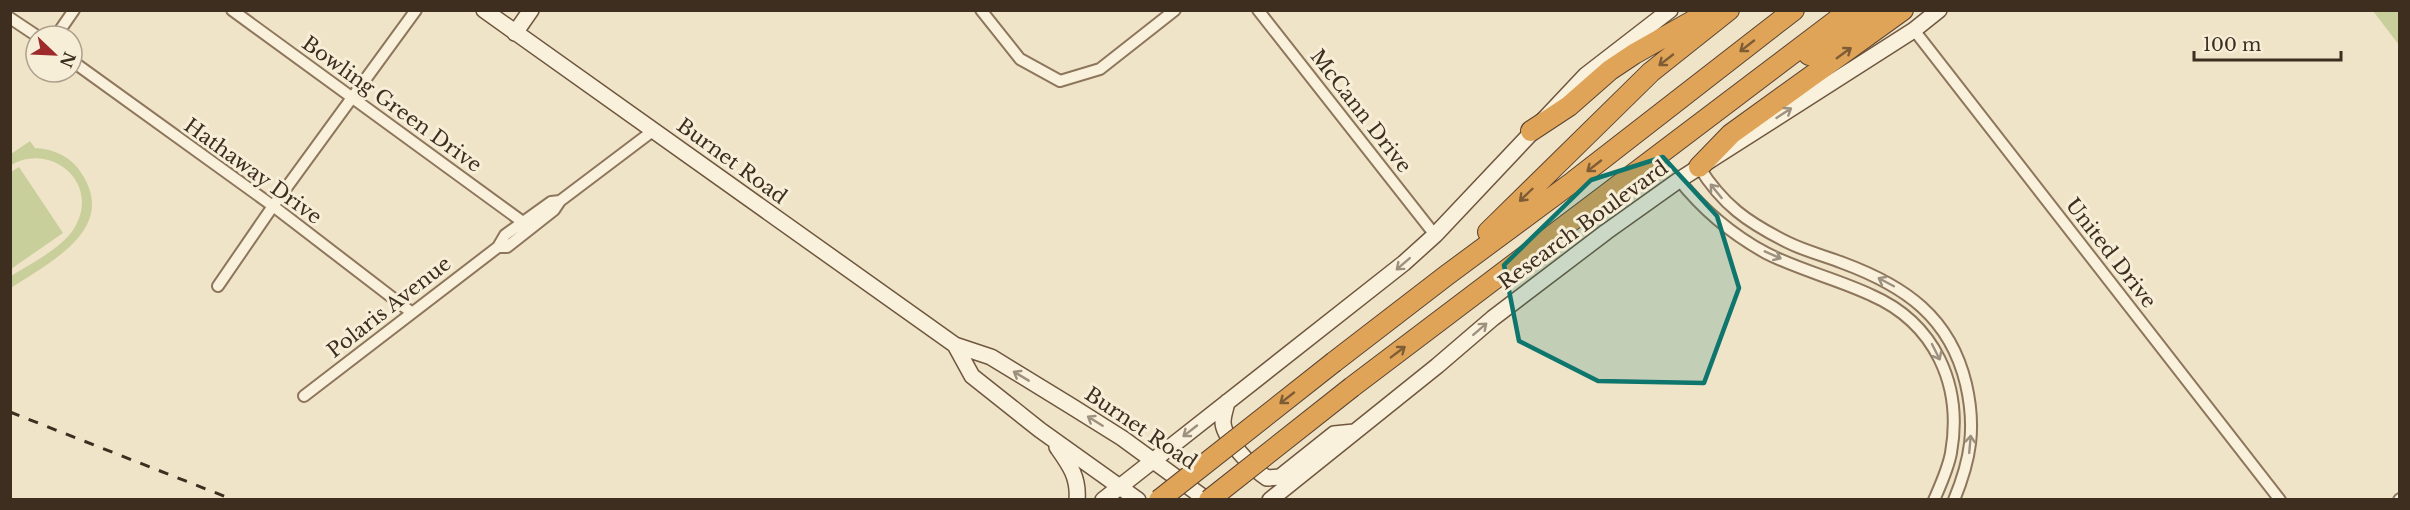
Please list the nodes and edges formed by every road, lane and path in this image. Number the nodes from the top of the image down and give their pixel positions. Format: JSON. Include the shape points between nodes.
{"nodes":[{"id":1,"x":74,"y":10,"type":"edge"},
{"id":2,"x":232,"y":10,"type":"edge"},
{"id":3,"x":416,"y":10,"type":"edge"},
{"id":4,"x":484,"y":10,"type":"edge"},
{"id":5,"x":531,"y":10,"type":"edge"},
{"id":6,"x":981,"y":10,"type":"edge"},
{"id":7,"x":1175,"y":10,"type":"edge"},
{"id":8,"x":1258,"y":10,"type":"edge"},
{"id":9,"x":1670,"y":10,"type":"edge"},
{"id":10,"x":1712,"y":10,"type":"edge"},
{"id":11,"x":1729,"y":10,"type":"edge"},
{"id":12,"x":1794,"y":10,"type":"edge"},
{"id":13,"x":1850,"y":10,"type":"edge"},
{"id":14,"x":1878,"y":10,"type":"edge"},
{"id":15,"x":1903,"y":10,"type":"edge"},
{"id":16,"x":1939,"y":10,"type":"edge"},
{"id":17,"x":10,"y":18,"type":"edge"},
{"id":18,"x":64,"y":24,"type":"edge"},
{"id":19,"x":24,"y":27,"type":"edge"},
{"id":20,"x":1914,"y":30,"type":"junction"},
{"id":21,"x":515,"y":33,"type":"junction"},
{"id":22,"x":84,"y":70,"type":"edge"},
{"id":23,"x":352,"y":98,"type":"junction"},
{"id":24,"x":1713,"y":115,"type":"junction"},
{"id":25,"x":654,"y":130,"type":"junction"},
{"id":26,"x":1531,"y":131,"type":"junction"},
{"id":27,"x":1699,"y":167,"type":"junction"},
{"id":28,"x":1679,"y":180,"type":"junction"},
{"id":29,"x":273,"y":206,"type":"junction"},
{"id":30,"x":527,"y":225,"type":"junction"},
{"id":31,"x":1435,"y":235,"type":"junction"},
{"id":32,"x":1447,"y":275,"type":"junction"},
{"id":33,"x":218,"y":286,"type":"dead end"},
{"id":34,"x":411,"y":312,"type":"junction"},
{"id":35,"x":955,"y":345,"type":"junction"},
{"id":36,"x":304,"y":396,"type":"dead end"},
{"id":37,"x":1227,"y":402,"type":"junction"},
{"id":38,"x":1354,"y":432,"type":"junction"},
{"id":39,"x":1048,"y":435,"type":"junction"},
{"id":40,"x":1153,"y":460,"type":"junction"},
{"id":41,"x":1297,"y":478,"type":"junction"},
{"id":42,"x":1119,"y":486,"type":"junction"},
{"id":43,"x":1077,"y":500,"type":"edge"},
{"id":44,"x":1103,"y":500,"type":"edge"},
{"id":45,"x":1138,"y":500,"type":"edge"},
{"id":46,"x":1159,"y":500,"type":"edge"},
{"id":47,"x":1208,"y":500,"type":"edge"},
{"id":48,"x":1270,"y":500,"type":"edge"},
{"id":49,"x":1290,"y":500,"type":"edge"},
{"id":50,"x":1934,"y":500,"type":"edge"},
{"id":51,"x":1954,"y":500,"type":"edge"},
{"id":52,"x":2280,"y":500,"type":"edge"}],
"edges":[{"from":1,"to":18,"type":"street"},
{"from":2,"to":23,"type":"street","name":"Bowling Green Drive"},
{"from":3,"to":23,"type":"street"},
{"from":4,"to":21,"type":"main road","name":"Burnet Road"},
{"from":5,"to":21,"type":"main road"},
{"from":6,"to":7,"type":"street","via":[[1020,59],[1060,81],[1100,69]]},
{"from":8,"to":31,"type":"street","name":"McCann Drive"},
{"from":9,"to":26,"type":"main road","via":[[1586,75]]},
{"from":10,"to":26,"type":"highway","via":[[1610,70],[1569,106]]},
{"from":11,"to":32,"type":"highway","one_way":true,"via":[[1651,72]]},
{"from":12,"to":32,"type":"highway","one_way":true,"via":[[1574,182]]},
{"from":13,"to":24,"type":"highway"},
{"from":14,"to":24,"type":"highway"},
{"from":27,"to":15,"type":"highway","one_way":true,"via":[[1731,134]]},
{"from":16,"to":20,"type":"main road","name":"Research Boulevard"},
{"from":17,"to":19,"type":"street"},
{"from":27,"to":20,"type":"main road","name":"Research Boulevard","one_way":true},
{"from":20,"to":52,"type":"street","name":"United Drive"},
{"from":21,"to":25,"type":"main road","name":"Burnet Road"},
{"from":22,"to":29,"type":"street","name":"Hathaway Drive"},
{"from":23,"to":29,"type":"street"},
{"from":23,"to":30,"type":"street","name":"Bowling Green Drive"},
{"from":47,"to":24,"type":"highway","one_way":true,"bridge":true},
{"from":25,"to":30,"type":"street","name":"Polaris Avenue","via":[[560,201],[550,202]]},
{"from":25,"to":35,"type":"main road","name":"Burnet Road"},
{"from":26,"to":31,"type":"main road"},
{"from":27,"to":28,"type":"main road","name":"Research Boulevard"},
{"from":51,"to":27,"type":"street","one_way":true,"via":[[1968,462],[1971,414],[1963,372],[1934,318],[1891,284],[1790,243],[1746,218],[1714,191]]},
{"from":38,"to":28,"type":"main road","name":"Research Boulevard","one_way":true,"via":[[1493,318]]},
{"from":28,"to":50,"type":"street","one_way":true,"via":[[1697,202],[1743,240],[1881,300],[1915,323],[1928,338],[1949,388],[1953,438],[1946,473]]},
{"from":29,"to":33,"type":"street"},
{"from":29,"to":34,"type":"street","name":"Hathaway Drive"},
{"from":30,"to":34,"type":"street","name":"Polaris Avenue","via":[[505,235],[498,247]]},
{"from":31,"to":37,"type":"main road","one_way":true,"via":[[1374,288]]},
{"from":32,"to":46,"type":"highway","one_way":true,"bridge":true},
{"from":34,"to":36,"type":"street","name":"Polaris Avenue"},
{"from":35,"to":39,"type":"main road","name":"Burnet Road","via":[[972,376]]},
{"from":40,"to":35,"type":"main road","name":"Burnet Road","one_way":true,"via":[[991,357]]},
{"from":37,"to":38,"type":"main road","via":[[1223,423],[1228,436],[1267,478],[1281,477],[1334,434]]},
{"from":37,"to":40,"type":"main road","one_way":true},
{"from":38,"to":41,"type":"main road","name":"Research Boulevard"},
{"from":39,"to":42,"type":"main road","name":"Burnet Road"},
{"from":39,"to":43,"type":"main road","via":[[1071,466],[1078,487]]},
{"from":40,"to":42,"type":"main road"},
{"from":40,"to":47,"type":"main road","name":"Burnet Road"},
{"from":41,"to":48,"type":"main road","name":"Research Boulevard"},
{"from":41,"to":49,"type":"main road"},
{"from":42,"to":44,"type":"main road"},
{"from":42,"to":45,"type":"main road","name":"Burnet Road"}]}
